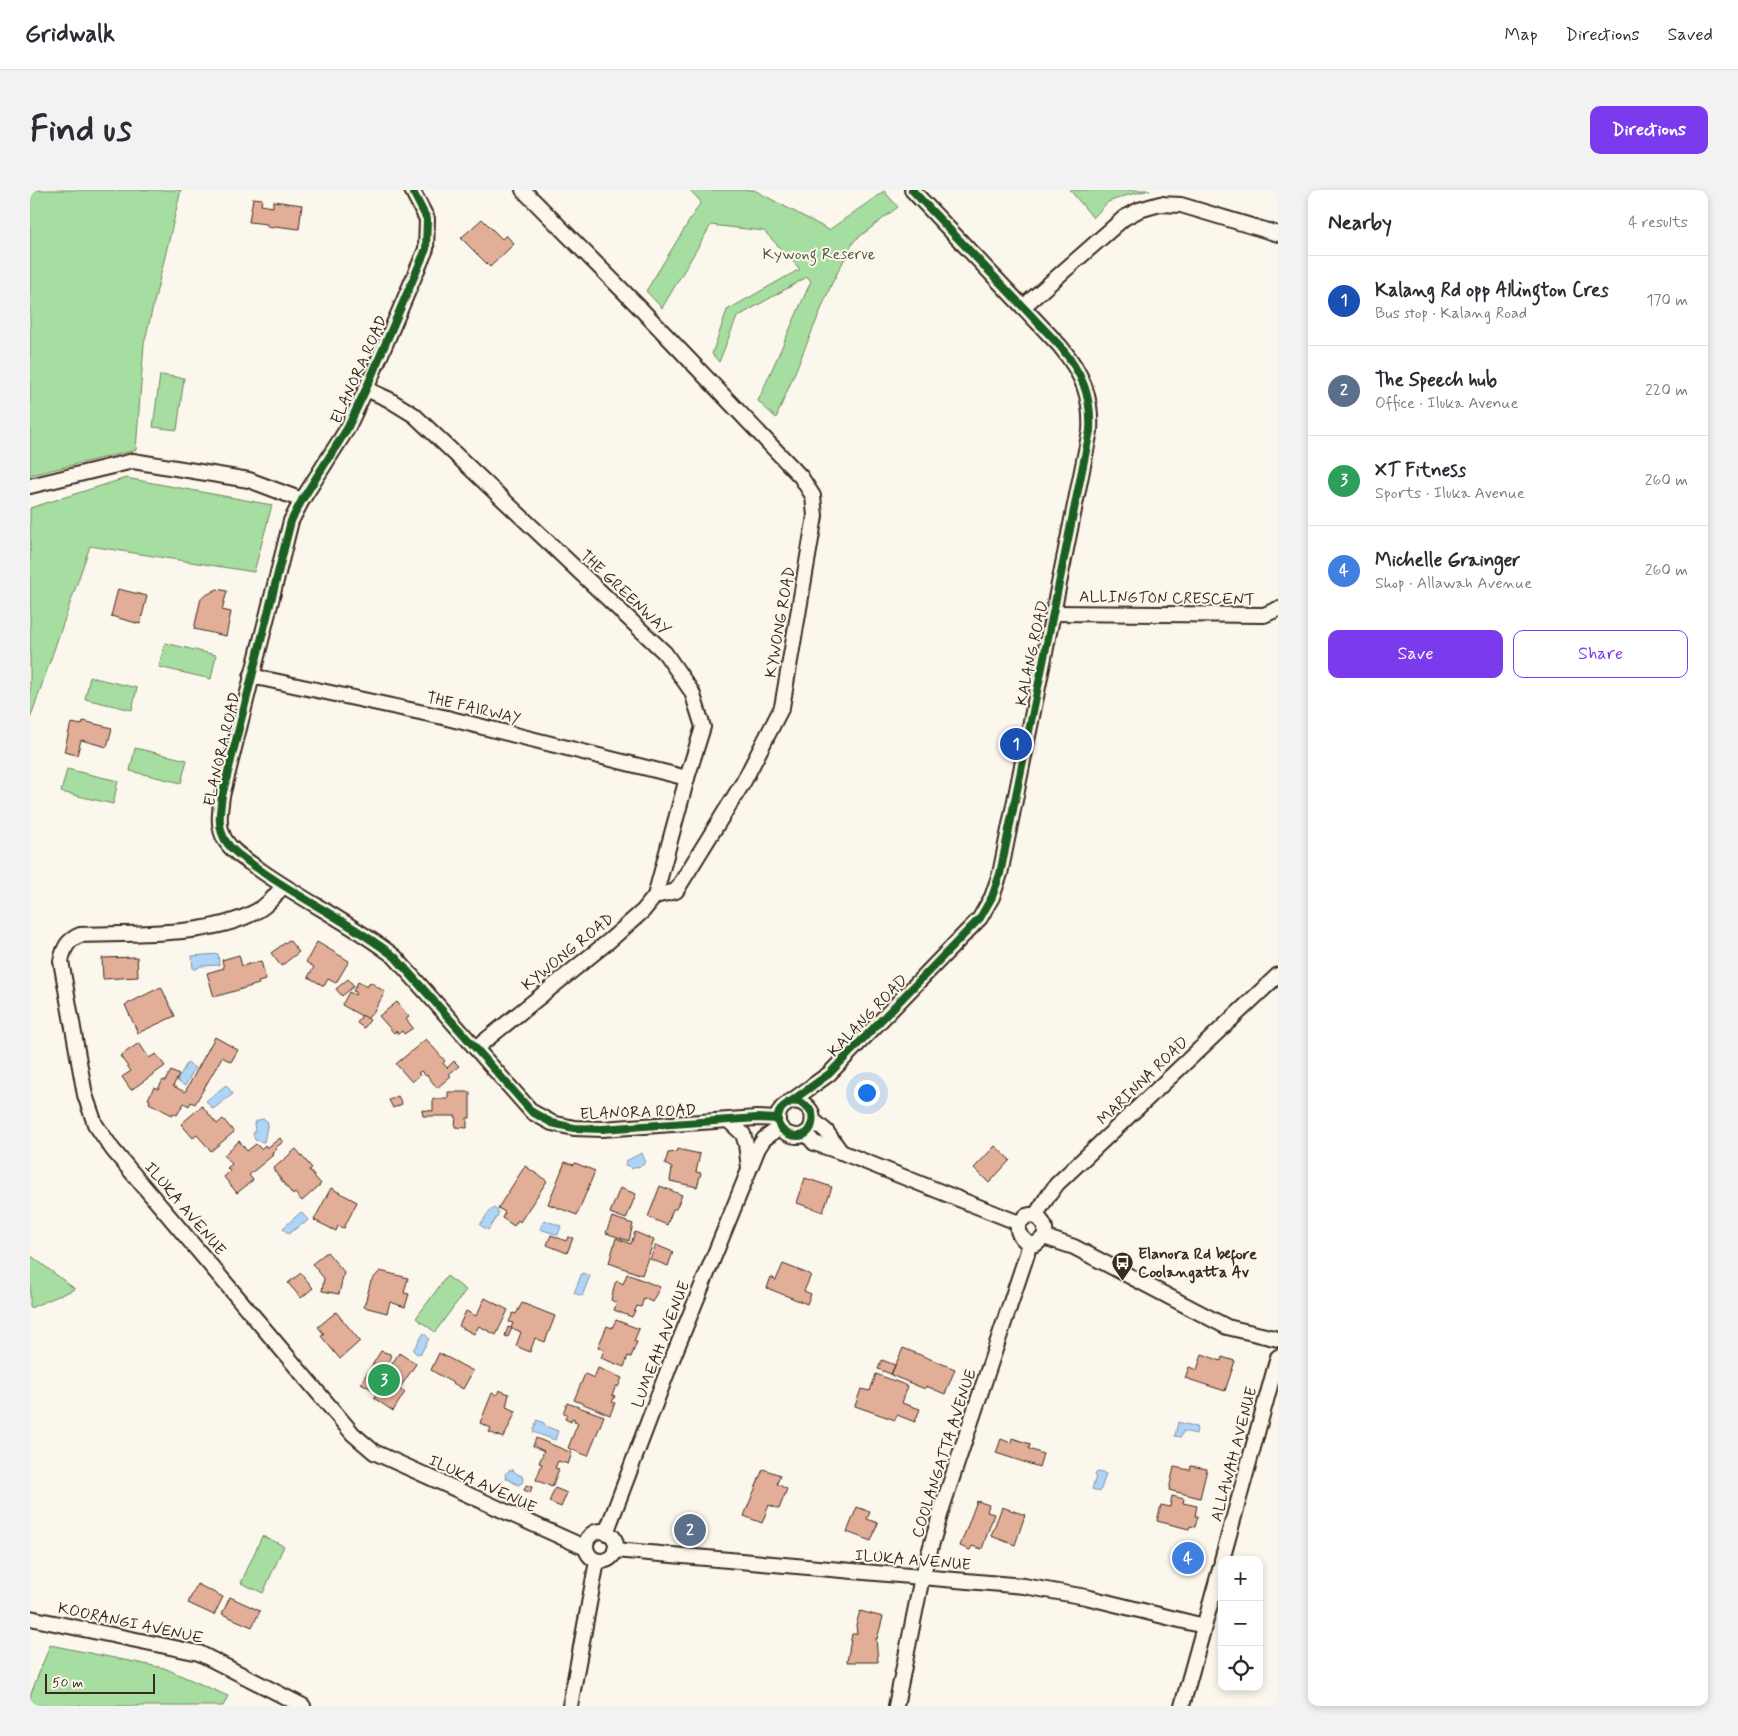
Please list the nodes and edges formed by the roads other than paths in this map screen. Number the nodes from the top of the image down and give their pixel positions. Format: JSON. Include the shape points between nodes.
{"nodes":[{"id":1,"x":412,"y":190,"type":"edge"},
{"id":2,"x":524,"y":190,"type":"edge"},
{"id":3,"x":912,"y":190,"type":"edge"},
{"id":4,"x":1278,"y":234,"type":"edge"},
{"id":5,"x":1023,"y":307,"type":"junction"},
{"id":6,"x":366,"y":389,"type":"junction"},
{"id":7,"x":30,"y":486,"type":"edge"},
{"id":8,"x":302,"y":500,"type":"junction"},
{"id":9,"x":1278,"y":609,"type":"edge"},
{"id":10,"x":1053,"y":613,"type":"junction"},
{"id":11,"x":251,"y":676,"type":"junction"},
{"id":12,"x":687,"y":778,"type":"junction"},
{"id":13,"x":283,"y":886,"type":"junction"},
{"id":14,"x":655,"y":896,"type":"junction"},
{"id":15,"x":1278,"y":975,"type":"edge"},
{"id":16,"x":476,"y":1048,"type":"junction"},
{"id":17,"x":829,"y":1074,"type":"junction"},
{"id":18,"x":789,"y":1102,"type":"junction"},
{"id":19,"x":808,"y":1106,"type":"junction"},
{"id":20,"x":813,"y":1120,"type":"junction"},
{"id":21,"x":729,"y":1121,"type":"junction"},
{"id":22,"x":779,"y":1123,"type":"junction"},
{"id":23,"x":806,"y":1133,"type":"junction"},
{"id":24,"x":841,"y":1152,"type":"junction"},
{"id":25,"x":749,"y":1169,"type":"junction"},
{"id":26,"x":1035,"y":1216,"type":"junction"},
{"id":27,"x":1019,"y":1223,"type":"junction"},
{"id":28,"x":1044,"y":1237,"type":"junction"},
{"id":29,"x":1029,"y":1244,"type":"junction"},
{"id":30,"x":1278,"y":1339,"type":"edge"},
{"id":31,"x":1278,"y":1358,"type":"edge"},
{"id":32,"x":606,"y":1533,"type":"junction"},
{"id":33,"x":586,"y":1548,"type":"junction"},
{"id":34,"x":615,"y":1550,"type":"junction"},
{"id":35,"x":1223,"y":1556,"type":"edge"},
{"id":36,"x":597,"y":1561,"type":"junction"},
{"id":37,"x":1218,"y":1575,"type":"edge"},
{"id":38,"x":922,"y":1577,"type":"junction"},
{"id":39,"x":30,"y":1618,"type":"edge"},
{"id":40,"x":1204,"y":1626,"type":"junction"},
{"id":41,"x":303,"y":1706,"type":"edge"},
{"id":42,"x":570,"y":1706,"type":"edge"},
{"id":43,"x":896,"y":1706,"type":"edge"},
{"id":44,"x":1182,"y":1706,"type":"edge"}],
"edges":[{"from":1,"to":6,"type":"street","name":"ELANORA ROAD","via":[[427,219],[426,249]]},
{"from":2,"to":14,"type":"street","name":"KYWONG ROAD","via":[[801,477],[813,496],[815,516],[782,707],[744,781],[676,891]]},
{"from":3,"to":5,"type":"street","name":"KALANG ROAD"},
{"from":4,"to":5,"type":"street","via":[[1181,205],[1160,204],[1139,210],[1124,218]]},
{"from":5,"to":10,"type":"street","name":"KALANG ROAD","via":[[1076,367],[1086,389],[1091,415],[1089,440]]},
{"from":6,"to":8,"type":"street","name":"ELANORA ROAD","via":[[347,429]]},
{"from":6,"to":12,"type":"street","name":"THE GREENWAY","via":[[414,415],[665,652],[692,692],[703,727]]},
{"from":7,"to":8,"type":"street","via":[[133,461],[249,480]]},
{"from":8,"to":11,"type":"street","name":"ELANORA ROAD","via":[[291,521]]},
{"from":9,"to":10,"type":"street","name":"ALLINGTON CRESCENT","via":[[1264,615]]},
{"from":10,"to":17,"type":"street","name":"KALANG ROAD","via":[[1000,874],[992,897],[980,918]]},
{"from":11,"to":12,"type":"street","name":"THE FAIRWAY","via":[[442,717]]},
{"from":11,"to":13,"type":"street","name":"ELANORA ROAD","via":[[222,796],[219,822],[225,840],[236,853]]},
{"from":12,"to":14,"type":"street","name":"THE GREENWAY"},
{"from":13,"to":16,"type":"street","name":"ELANORA ROAD","via":[[395,957]]},
{"from":13,"to":33,"type":"street","name":"ILUKA AVENUE","via":[[274,898],[255,912],[224,924],[181,932],[80,935],[66,945],[61,961],[85,1096],[95,1124],[113,1150],[353,1434],[374,1452]]},
{"from":14,"to":16,"type":"street","name":"KYWONG ROAD","via":[[609,941]]},
{"from":15,"to":26,"type":"street","name":"MARINNA ROAD","via":[[1057,1184]]},
{"from":16,"to":21,"type":"street","name":"ELANORA ROAD","via":[[532,1112],[552,1123],[602,1129]]},
{"from":17,"to":18,"type":"street","name":"KALANG ROAD"},
{"from":17,"to":19,"type":"street","name":"KALANG ROAD"},
{"from":18,"to":19,"type":"street"},
{"from":18,"to":22,"type":"street","via":[[781,1109]]},
{"from":19,"to":20,"type":"street"},
{"from":20,"to":23,"type":"street"},
{"from":20,"to":24,"type":"street","via":[[826,1131]]},
{"from":21,"to":22,"type":"street","name":"ELANORA ROAD"},
{"from":21,"to":25,"type":"street","via":[[743,1134]]},
{"from":22,"to":23,"type":"street","via":[[785,1133],[792,1136]]},
{"from":22,"to":25,"type":"street","via":[[758,1148]]},
{"from":23,"to":24,"type":"street","via":[[814,1142]]},
{"from":24,"to":27,"type":"street"},
{"from":25,"to":32,"type":"street","name":"LUMEAH AVENUE"},
{"from":26,"to":27,"type":"street","via":[[1026,1216]]},
{"from":26,"to":28,"type":"street","via":[[1045,1227]]},
{"from":27,"to":29,"type":"street","via":[[1020,1236]]},
{"from":28,"to":29,"type":"street","via":[[1036,1244]]},
{"from":28,"to":30,"type":"street","via":[[1074,1247],[1227,1327]]},
{"from":29,"to":38,"type":"street","name":"COOLANGATTA AVENUE"},
{"from":31,"to":35,"type":"street","name":"ALLAWAH AVENUE"},
{"from":32,"to":33,"type":"street","via":[[590,1536]]},
{"from":32,"to":34,"type":"street","via":[[613,1538]]},
{"from":33,"to":36,"type":"street"},
{"from":34,"to":36,"type":"street","via":[[610,1558]]},
{"from":34,"to":38,"type":"street","name":"ILUKA AVENUE"},
{"from":36,"to":42,"type":"street"},
{"from":37,"to":40,"type":"street","name":"ALLAWAH AVENUE"},
{"from":38,"to":40,"type":"street","name":"ILUKA AVENUE","via":[[1024,1586],[1086,1597]]},
{"from":38,"to":43,"type":"street","name":"COOLANGATTA AVENUE"},
{"from":39,"to":41,"type":"street","name":"KOORANGI AVENUE","via":[[199,1652]]},
{"from":40,"to":44,"type":"street","name":"ALLAWAH AVENUE"}]}
